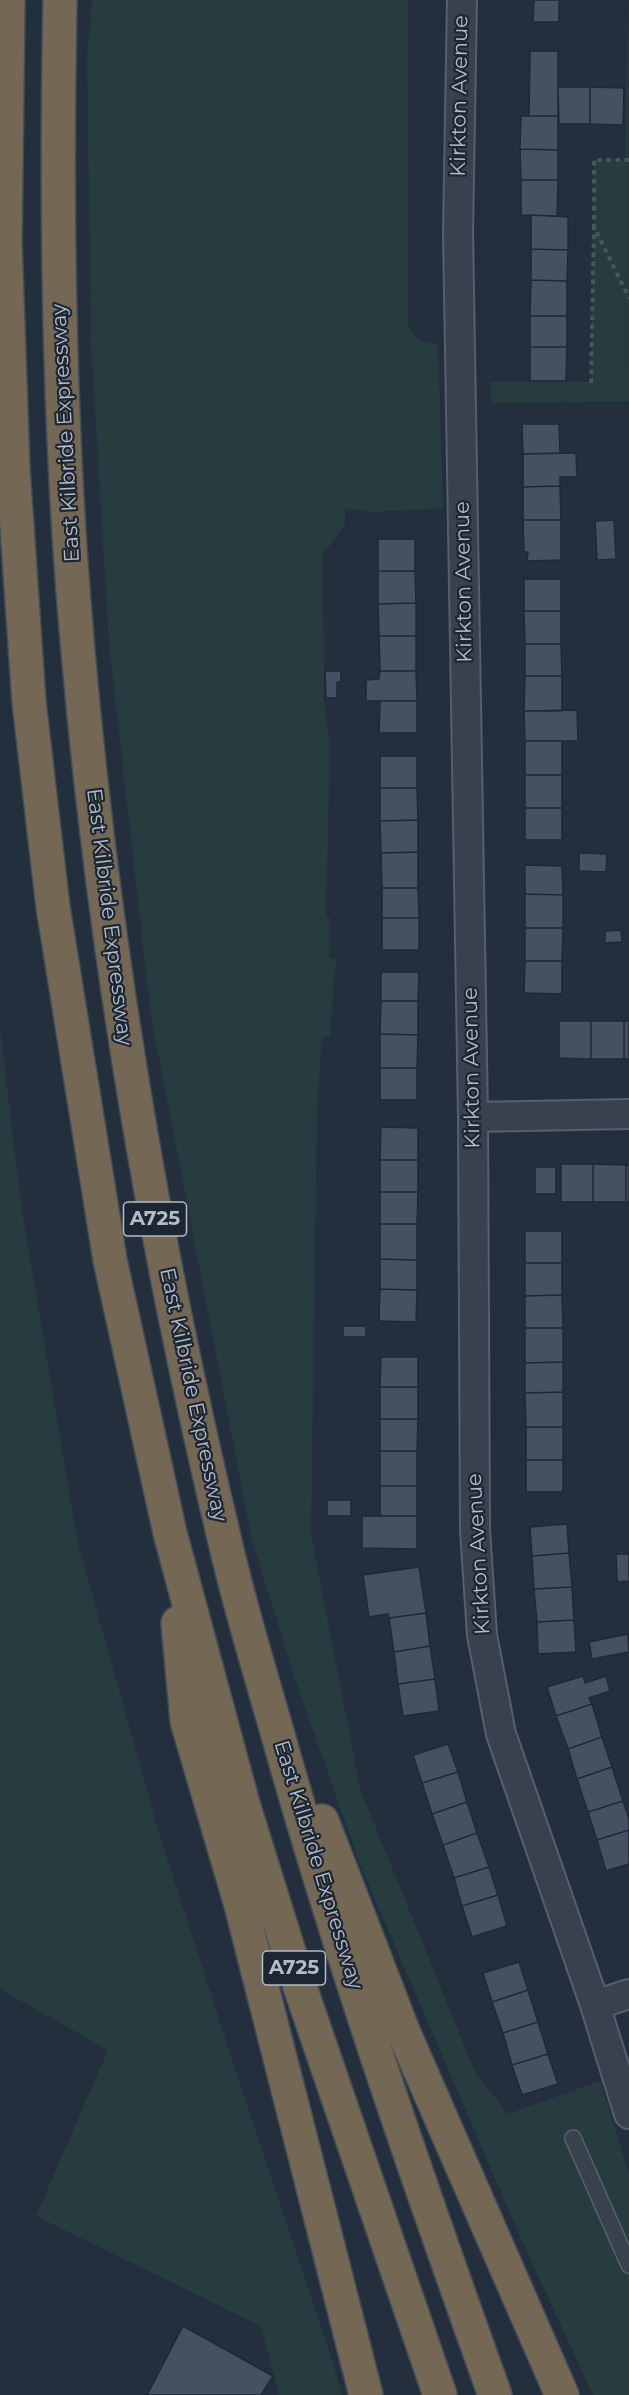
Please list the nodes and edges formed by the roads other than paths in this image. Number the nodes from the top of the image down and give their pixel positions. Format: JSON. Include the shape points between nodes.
{"nodes":[{"id":1,"x":60,"y":0,"type":"edge"},
{"id":2,"x":462,"y":0,"type":"edge"},
{"id":3,"x":7,"y":5,"type":"edge"},
{"id":4,"x":629,"y":1114,"type":"edge"},
{"id":5,"x":473,"y":1117,"type":"junction"},
{"id":6,"x":170,"y":1533,"type":"junction"},
{"id":7,"x":254,"y":1650,"type":"junction"},
{"id":8,"x":629,"y":1994,"type":"edge"},
{"id":9,"x":595,"y":2005,"type":"junction"},
{"id":10,"x":629,"y":2114,"type":"edge"},
{"id":11,"x":573,"y":2138,"type":"dead end"},
{"id":12,"x":629,"y":2265,"type":"edge"},
{"id":13,"x":366,"y":2395,"type":"edge"},
{"id":14,"x":440,"y":2395,"type":"edge"},
{"id":15,"x":495,"y":2395,"type":"edge"},
{"id":16,"x":562,"y":2395,"type":"edge"}],
"edges":[{"from":1,"to":7,"type":"highway","name":"East Kilbride Expressway","number":"A725","via":[[58,141],[65,457],[83,704],[106,910],[126,1050],[185,1368]]},
{"from":2,"to":5,"type":"street","name":"Kirkton Avenue","via":[[458,232]]},
{"from":3,"to":6,"type":"highway","number":"A725","via":[[5,243],[13,469],[31,714],[53,907],[110,1260]]},
{"from":4,"to":5,"type":"street"},
{"from":5,"to":9,"type":"street","name":"Kirkton Avenue","via":[[475,1530],[482,1635],[501,1734]]},
{"from":6,"to":13,"type":"highway","number":"A725","via":[[187,1721],[241,1905]]},
{"from":6,"to":14,"type":"highway","number":"A725","via":[[250,1827],[299,1984]]},
{"from":7,"to":15,"type":"highway","name":"East Kilbride Expressway","number":"A725","via":[[307,1838]]},
{"from":7,"to":16,"type":"highway","number":"A725","via":[[403,2031]]},
{"from":8,"to":9,"type":"street"},
{"from":9,"to":10,"type":"street","name":"Kirkton Avenue"},
{"from":11,"to":12,"type":"lane"}]}
